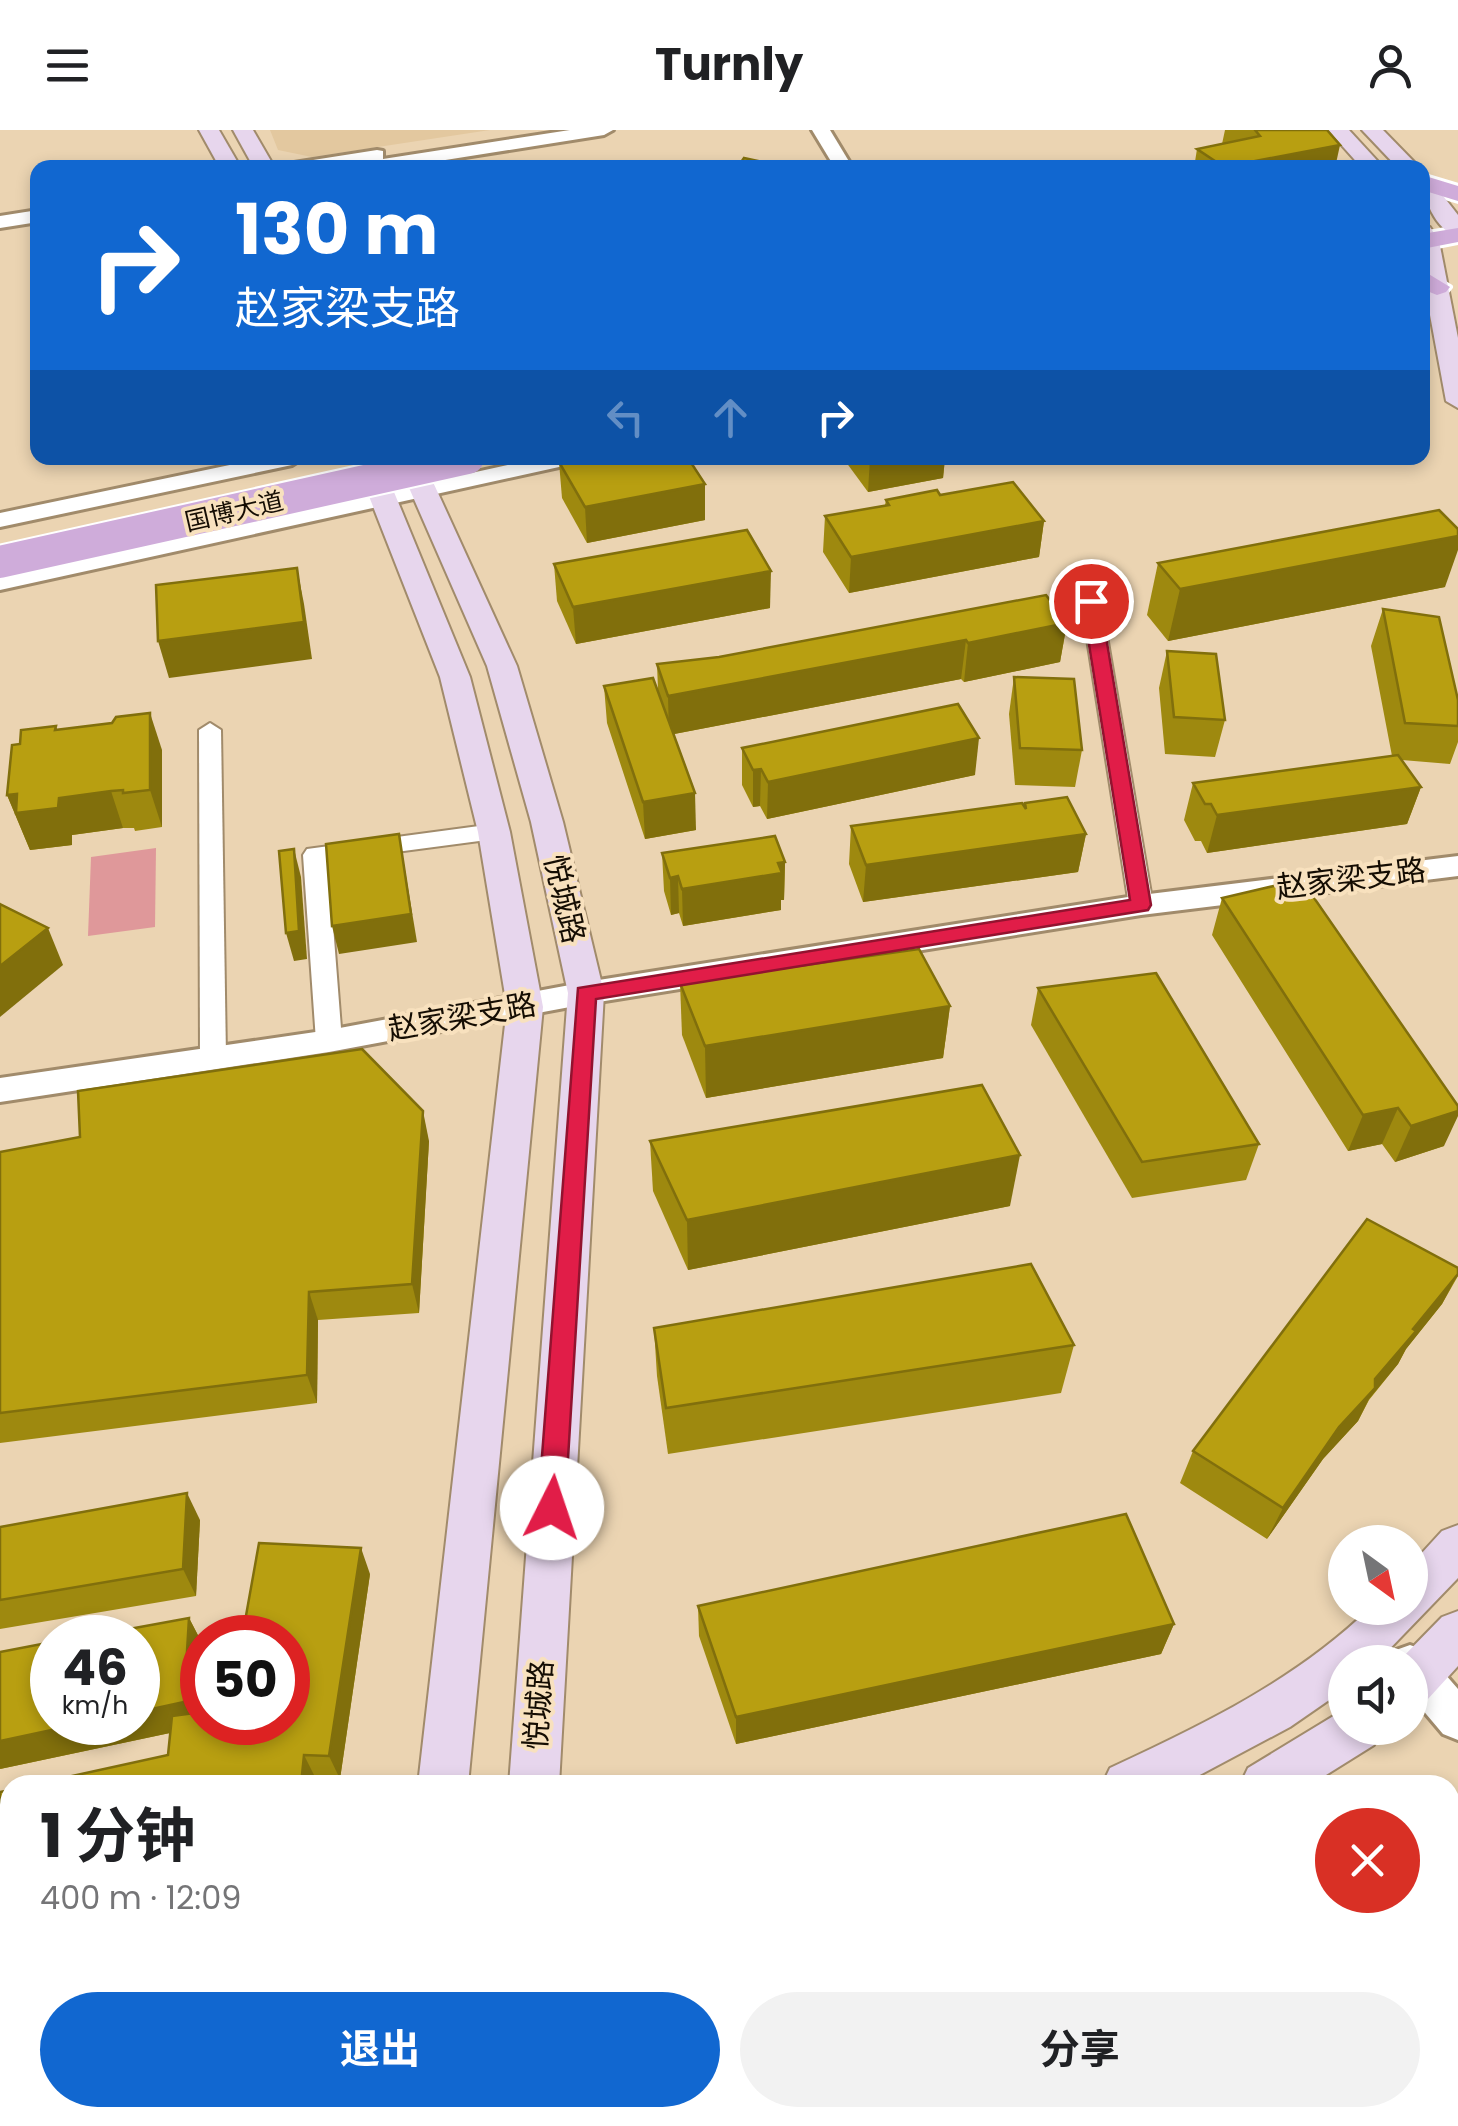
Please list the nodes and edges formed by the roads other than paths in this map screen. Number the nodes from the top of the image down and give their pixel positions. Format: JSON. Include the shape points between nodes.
{"nodes":[{"id":1,"x":209,"y":130,"type":"edge"},
{"id":2,"x":243,"y":130,"type":"edge"},
{"id":3,"x":539,"y":130,"type":"edge"},
{"id":4,"x":604,"y":130,"type":"edge"},
{"id":5,"x":822,"y":130,"type":"edge"},
{"id":6,"x":1338,"y":130,"type":"edge"},
{"id":7,"x":1372,"y":130,"type":"edge"},
{"id":8,"x":226,"y":160,"type":"edge"},
{"id":9,"x":260,"y":160,"type":"edge"},
{"id":10,"x":346,"y":160,"type":"edge"},
{"id":11,"x":409,"y":160,"type":"edge"},
{"id":12,"x":840,"y":160,"type":"edge"},
{"id":13,"x":1366,"y":160,"type":"edge"},
{"id":14,"x":1402,"y":160,"type":"edge"},
{"id":15,"x":1430,"y":190,"type":"edge"},
{"id":16,"x":30,"y":207,"type":"edge"},
{"id":17,"x":0,"y":211,"type":"edge"},
{"id":18,"x":30,"y":217,"type":"edge"},
{"id":19,"x":1456,"y":218,"type":"edge"},
{"id":20,"x":0,"y":222,"type":"edge"},
{"id":21,"x":1430,"y":231,"type":"edge"},
{"id":22,"x":1430,"y":283,"type":"edge"},
{"id":23,"x":1458,"y":401,"type":"edge"},
{"id":24,"x":259,"y":465,"type":"edge"},
{"id":25,"x":349,"y":465,"type":"edge"},
{"id":26,"x":370,"y":465,"type":"edge"},
{"id":27,"x":436,"y":465,"type":"edge"},
{"id":28,"x":502,"y":465,"type":"edge"},
{"id":29,"x":416,"y":474,"type":"edge"},
{"id":30,"x":387,"y":500,"type":"junction"},
{"id":31,"x":0,"y":520,"type":"edge"},
{"id":32,"x":0,"y":541,"type":"edge"},
{"id":33,"x":0,"y":562,"type":"edge"},
{"id":34,"x":0,"y":582,"type":"edge"},
{"id":35,"x":1091,"y":601,"type":"dead end"},
{"id":36,"x":210,"y":730,"type":"dead end"},
{"id":37,"x":494,"y":832,"type":"junction"},
{"id":38,"x":1458,"y":866,"type":"edge"},
{"id":39,"x":1141,"y":905,"type":"junction"},
{"id":40,"x":586,"y":993,"type":"junction"},
{"id":41,"x":526,"y":1007,"type":"junction"},
{"id":42,"x":328,"y":1041,"type":"junction"},
{"id":43,"x":213,"y":1058,"type":"junction"},
{"id":44,"x":0,"y":1090,"type":"edge"},
{"id":45,"x":1458,"y":1546,"type":"edge"},
{"id":46,"x":1458,"y":1633,"type":"edge"},
{"id":47,"x":1407,"y":1645,"type":"edge"},
{"id":48,"x":1410,"y":1645,"type":"edge"},
{"id":49,"x":1428,"y":1677,"type":"edge"},
{"id":50,"x":1328,"y":1681,"type":"edge"},
{"id":51,"x":1458,"y":1720,"type":"edge"},
{"id":52,"x":1330,"y":1745,"type":"edge"},
{"id":53,"x":444,"y":1775,"type":"edge"},
{"id":54,"x":535,"y":1775,"type":"edge"},
{"id":55,"x":1149,"y":1775,"type":"edge"},
{"id":56,"x":1281,"y":1775,"type":"edge"}],
"edges":[{"from":1,"to":8,"type":"main road"},
{"from":2,"to":9,"type":"main road"},
{"from":3,"to":10,"type":"street"},
{"from":4,"to":11,"type":"street"},
{"from":5,"to":12,"type":"street"},
{"from":6,"to":13,"type":"main road"},
{"from":7,"to":14,"type":"main road"},
{"from":15,"to":19,"type":"main road"},
{"from":16,"to":17,"type":"street"},
{"from":18,"to":20,"type":"street"},
{"from":19,"to":21,"type":"main road"},
{"from":22,"to":23,"type":"main road"},
{"from":24,"to":31,"type":"street"},
{"from":25,"to":32,"type":"main road","name":"国博大道"},
{"from":26,"to":30,"type":"main road","name":"悦城路"},
{"from":27,"to":33,"type":"main road","name":"国博大道","bridge":true},
{"from":28,"to":29,"type":"street"},
{"from":29,"to":30,"type":"street"},
{"from":29,"to":40,"type":"main road","name":"悦城路","via":[[502,666]]},
{"from":30,"to":34,"type":"street"},
{"from":30,"to":37,"type":"main road","name":"悦城路","via":[[455,678]]},
{"from":35,"to":39,"type":"street"},
{"from":36,"to":43,"type":"street"},
{"from":37,"to":41,"type":"main road","name":"悦城路"},
{"from":37,"to":42,"type":"street","via":[[315,855]]},
{"from":38,"to":39,"type":"street","name":"赵家梁支路"},
{"from":39,"to":40,"type":"street","name":"赵家梁支路"},
{"from":40,"to":41,"type":"street","name":"赵家梁支路"},
{"from":40,"to":54,"type":"main road","name":"悦城路"},
{"from":41,"to":42,"type":"street","name":"赵家梁支路"},
{"from":41,"to":53,"type":"main road","name":"悦城路"},
{"from":42,"to":43,"type":"street","name":"赵家梁支路"},
{"from":43,"to":44,"type":"street","name":"赵家梁支路"},
{"from":45,"to":47,"type":"main road"},
{"from":46,"to":48,"type":"main road"},
{"from":49,"to":51,"type":"street"},
{"from":50,"to":55,"type":"main road"},
{"from":52,"to":56,"type":"main road"}]}
